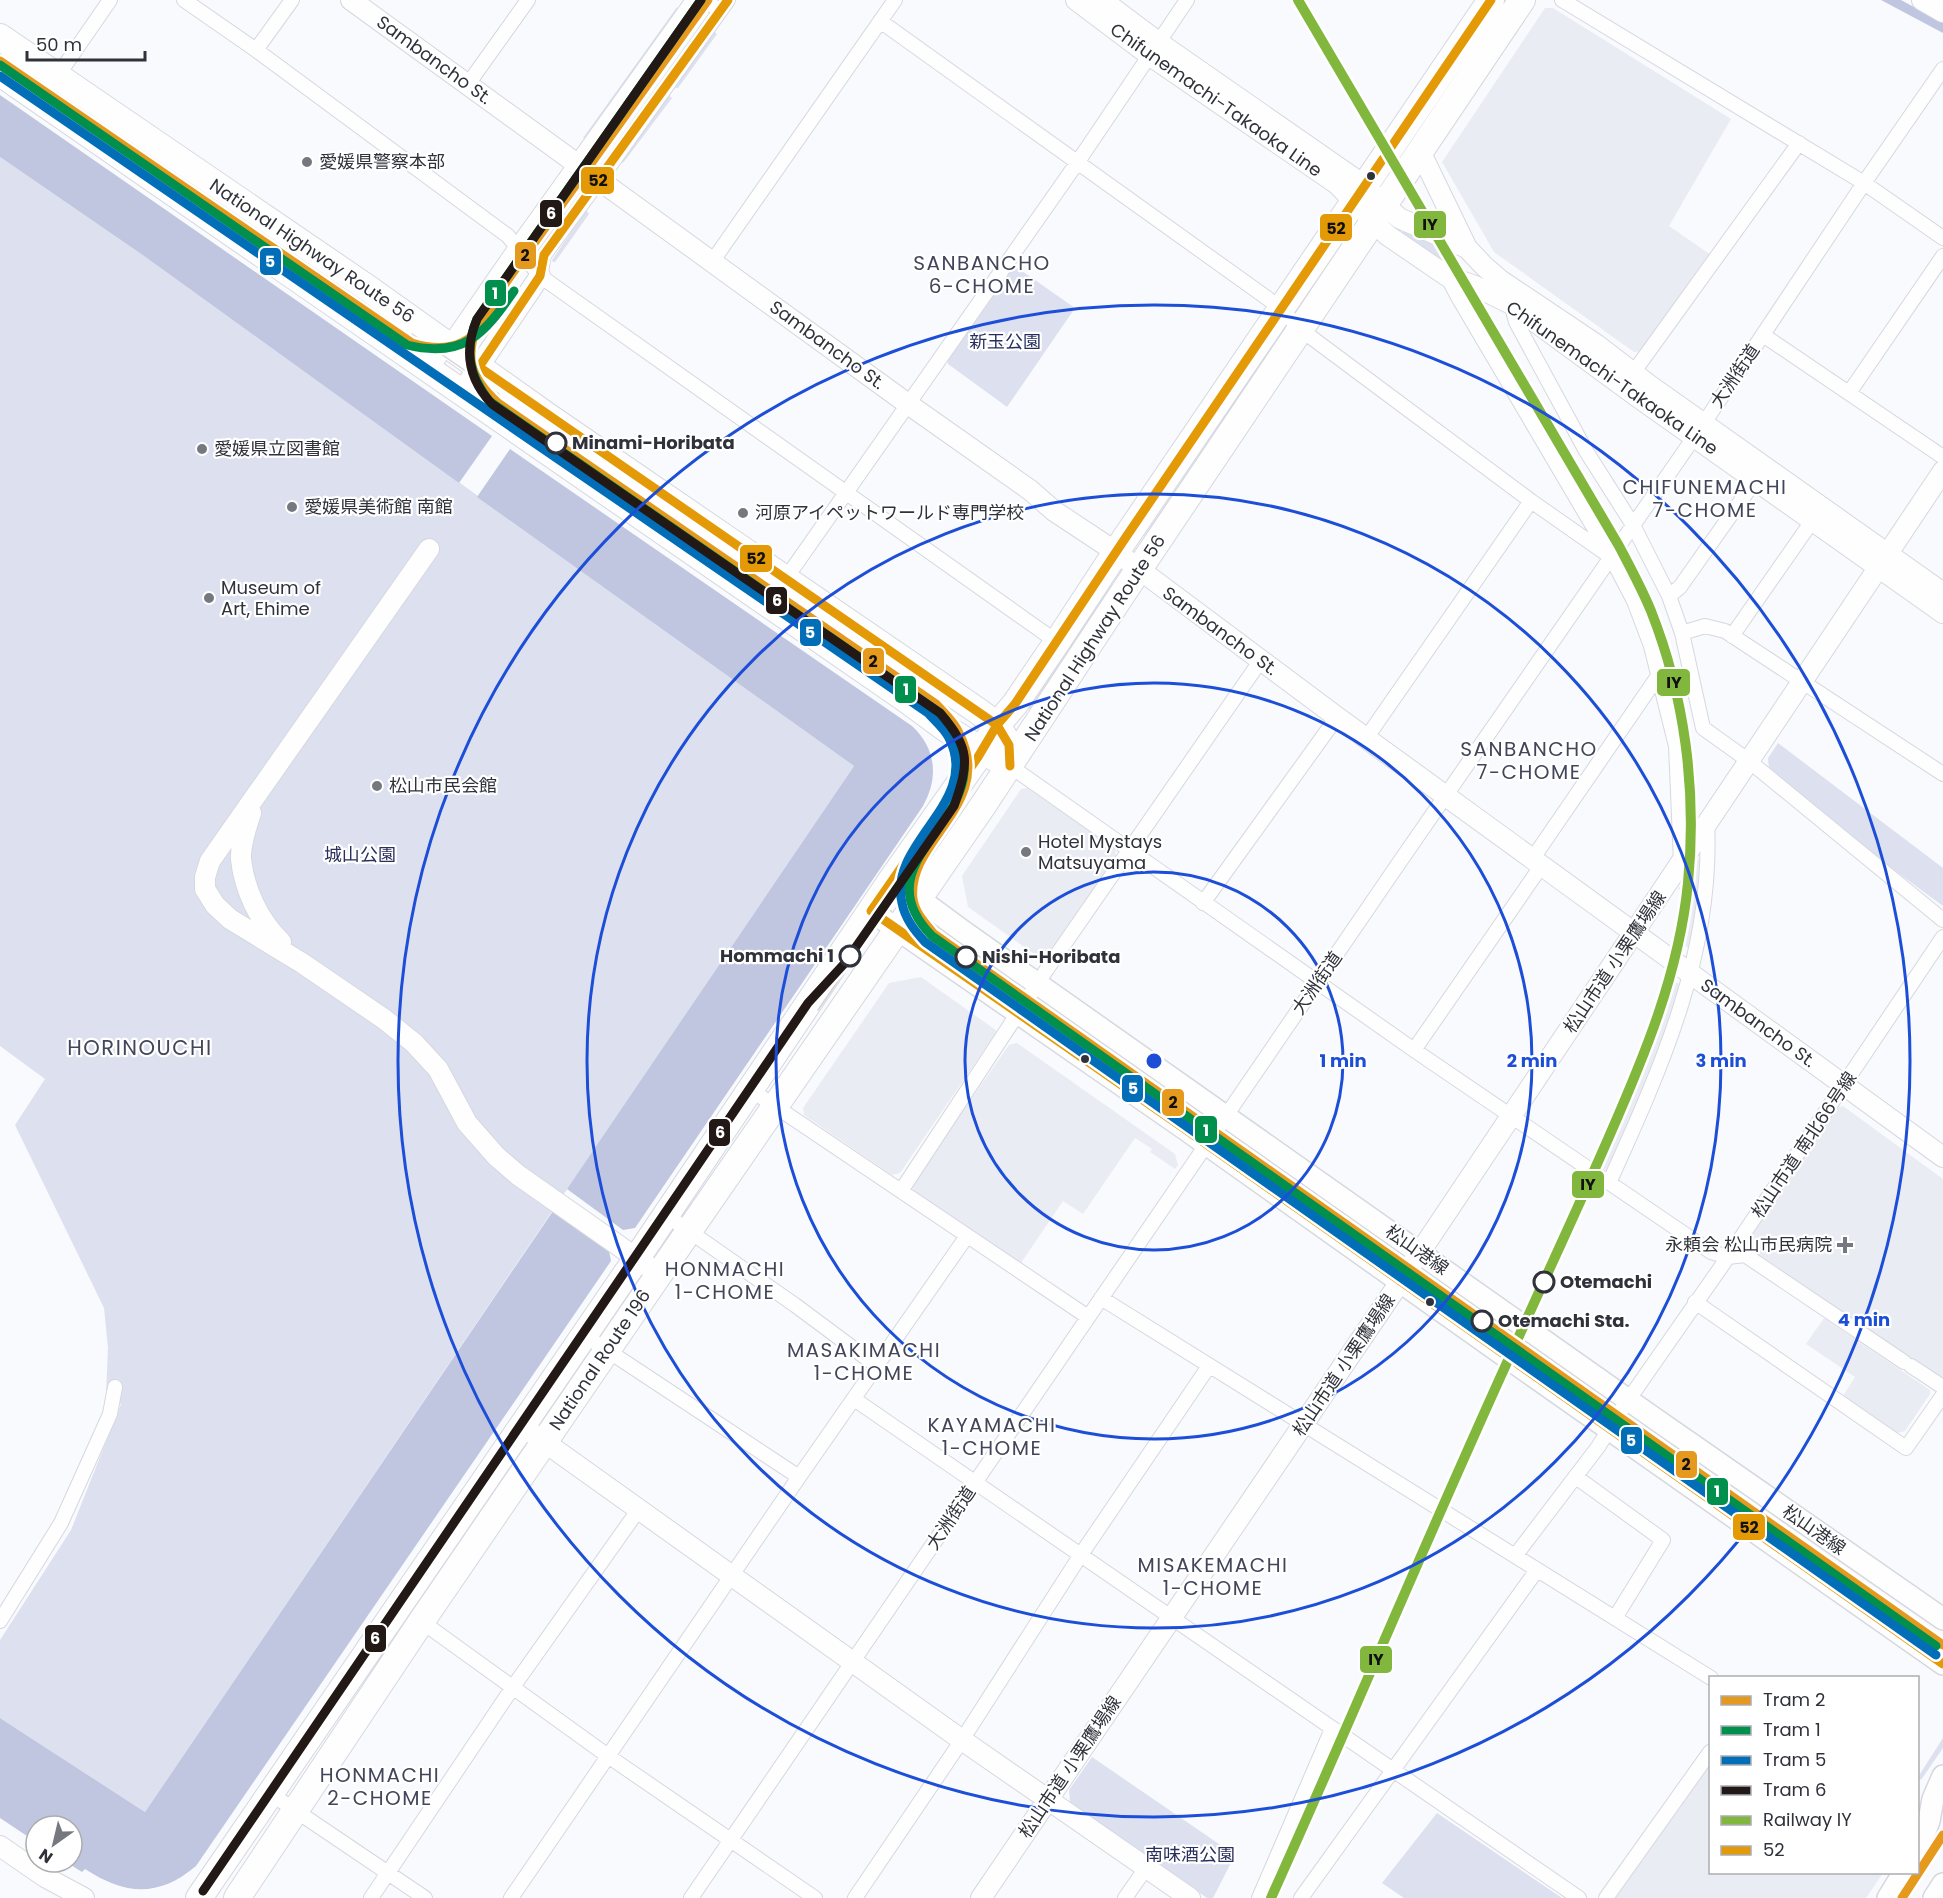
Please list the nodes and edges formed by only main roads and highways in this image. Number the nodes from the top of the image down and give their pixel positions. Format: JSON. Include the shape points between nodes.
{"nodes":[{"id":1,"x":1491,"y":0,"type":"edge"},
{"id":2,"x":1522,"y":0,"type":"edge"},
{"id":3,"x":0,"y":37,"type":"edge"},
{"id":4,"x":0,"y":73,"type":"edge"},
{"id":5,"x":997,"y":725,"type":"junction"},
{"id":6,"x":945,"y":728,"type":"junction"},
{"id":7,"x":982,"y":751,"type":"junction"},
{"id":8,"x":1010,"y":766,"type":"junction"},
{"id":9,"x":955,"y":789,"type":"junction"},
{"id":10,"x":892,"y":879,"type":"junction"},
{"id":11,"x":919,"y":899,"type":"junction"},
{"id":12,"x":871,"y":911,"type":"junction"},
{"id":13,"x":898,"y":930,"type":"junction"},
{"id":14,"x":1943,"y":1619,"type":"edge"},
{"id":15,"x":1943,"y":1664,"type":"edge"},
{"id":16,"x":1943,"y":1776,"type":"edge"},
{"id":17,"x":1930,"y":1813,"type":"edge"},
{"id":18,"x":1919,"y":1845,"type":"edge"},
{"id":19,"x":1903,"y":1874,"type":"edge"},
{"id":20,"x":1943,"y":1884,"type":"edge"},
{"id":21,"x":199,"y":1898,"type":"edge"},
{"id":22,"x":237,"y":1898,"type":"edge"},
{"id":23,"x":1888,"y":1898,"type":"edge"},
{"id":24,"x":1934,"y":1898,"type":"edge"}],
"edges":[{"from":1,"to":5,"type":"highway","name":"National Highway Route 56","via":[[1015,704]]},
{"from":2,"to":8,"type":"highway","name":"National Highway Route 56"},
{"from":3,"to":5,"type":"highway","name":"National Highway Route 56"},
{"from":4,"to":6,"type":"highway","name":"National Highway Route 56"},
{"from":5,"to":7,"type":"highway","name":"National Route 196"},
{"from":5,"to":8,"type":"highway","via":[[1009,745]]},
{"from":6,"to":7,"type":"highway","name":"National Highway Route 56"},
{"from":6,"to":9,"type":"highway","via":[[957,761]]},
{"from":7,"to":8,"type":"highway","name":"National Highway Route 56"},
{"from":7,"to":9,"type":"highway","name":"National Route 196"},
{"from":8,"to":11,"type":"highway","name":"National Route 196"},
{"from":9,"to":10,"type":"highway","name":"National Route 196"},
{"from":10,"to":11,"type":"main road","name":"松山港線"},
{"from":10,"to":12,"type":"highway","name":"National Route 196"},
{"from":11,"to":13,"type":"highway","name":"National Route 196"},
{"from":11,"to":14,"type":"main road","name":"松山港線"},
{"from":12,"to":13,"type":"main road","name":"松山港線"},
{"from":12,"to":21,"type":"highway","name":"National Route 196"},
{"from":13,"to":15,"type":"main road","name":"松山港線"},
{"from":13,"to":22,"type":"highway","name":"National Route 196","via":[[688,1230]]},
{"from":16,"to":17,"type":"main road"},
{"from":17,"to":18,"type":"main road"},
{"from":19,"to":23,"type":"main road"},
{"from":20,"to":24,"type":"main road"}]}
